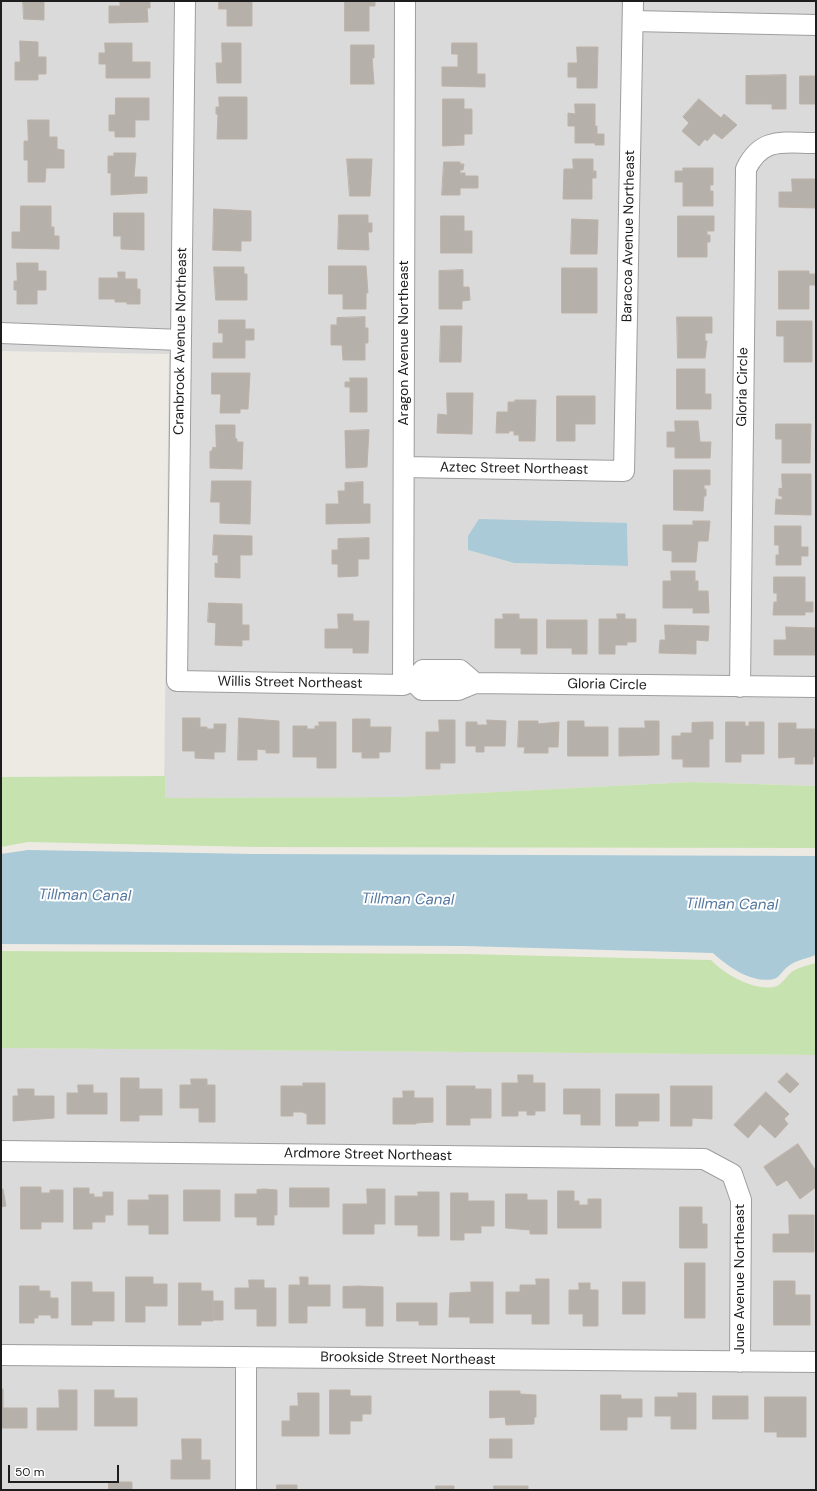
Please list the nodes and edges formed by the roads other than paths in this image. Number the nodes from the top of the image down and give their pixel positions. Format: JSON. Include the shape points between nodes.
{"nodes":[{"id":1,"x":185,"y":1,"type":"edge"},
{"id":2,"x":405,"y":1,"type":"edge"},
{"id":3,"x":633,"y":1,"type":"edge"},
{"id":4,"x":633,"y":21,"type":"junction"},
{"id":5,"x":816,"y":25,"type":"edge"},
{"id":6,"x":816,"y":143,"type":"edge"},
{"id":7,"x":1,"y":333,"type":"edge"},
{"id":8,"x":181,"y":340,"type":"junction"},
{"id":9,"x":404,"y":467,"type":"junction"},
{"id":10,"x":624,"y":471,"type":"joint"},
{"id":11,"x":177,"y":681,"type":"joint"},
{"id":12,"x":408,"y":683,"type":"junction"},
{"id":13,"x":740,"y":687,"type":"junction"},
{"id":14,"x":816,"y":687,"type":"edge"},
{"id":15,"x":1,"y":1152,"type":"edge"},
{"id":16,"x":732,"y":1174,"type":"joint"},
{"id":17,"x":1,"y":1355,"type":"edge"},
{"id":18,"x":246,"y":1357,"type":"junction"},
{"id":19,"x":740,"y":1362,"type":"junction"},
{"id":20,"x":816,"y":1362,"type":"edge"},
{"id":21,"x":246,"y":1490,"type":"edge"}],
"edges":[{"from":1,"to":8,"type":"street","name":"Cranbrook Avenue Northeast"},
{"from":2,"to":9,"type":"street","name":"Aragon Avenue Northeast"},
{"from":3,"to":4,"type":"street","name":"Baracoa Avenue Northeast"},
{"from":4,"to":5,"type":"street"},
{"from":4,"to":10,"type":"street","name":"Baracoa Avenue Northeast"},
{"from":6,"to":13,"type":"street","name":"Gloria Circle","via":[[773,143],[761,148],[751,158],[746,169]]},
{"from":7,"to":8,"type":"street"},
{"from":8,"to":11,"type":"street","name":"Cranbrook Avenue Northeast"},
{"from":9,"to":10,"type":"street","name":"Aztec Street Northeast"},
{"from":9,"to":12,"type":"street","name":"Aragon Avenue Northeast"},
{"from":11,"to":12,"type":"street","name":"Willis Street Northeast"},
{"from":12,"to":13,"type":"street","name":"Gloria Circle","via":[[423,670],[460,670],[475,684]]},
{"from":13,"to":14,"type":"street","name":"Gloria Circle"},
{"from":15,"to":16,"type":"street","name":"Ardmore Street Northeast","via":[[704,1159]]},
{"from":16,"to":19,"type":"street","name":"June Avenue Northeast","via":[[741,1200]]},
{"from":17,"to":18,"type":"street","name":"Brookside Street Northeast"},
{"from":18,"to":19,"type":"street","name":"Brookside Street Northeast"},
{"from":18,"to":21,"type":"street"},
{"from":19,"to":20,"type":"street","name":"Brookside Street Northeast"}]}
